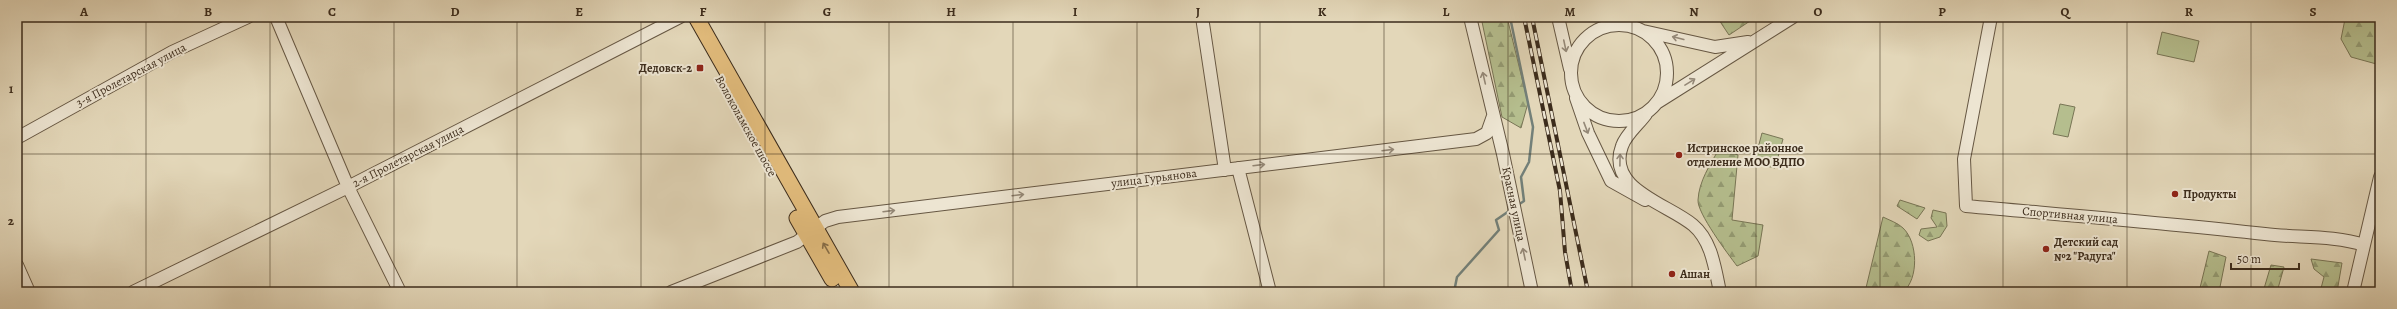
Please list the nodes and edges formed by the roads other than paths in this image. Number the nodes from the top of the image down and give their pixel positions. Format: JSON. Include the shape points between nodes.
{"nodes":[{"id":1,"x":248,"y":17,"type":"edge"},
{"id":2,"x":276,"y":17,"type":"edge"},
{"id":3,"x":680,"y":17,"type":"edge"},
{"id":4,"x":685,"y":17,"type":"edge"},
{"id":5,"x":696,"y":17,"type":"edge"},
{"id":6,"x":1202,"y":17,"type":"edge"},
{"id":7,"x":1470,"y":17,"type":"edge"},
{"id":8,"x":1558,"y":17,"type":"edge"},
{"id":9,"x":1609,"y":17,"type":"edge"},
{"id":10,"x":1793,"y":17,"type":"edge"},
{"id":11,"x":1991,"y":17,"type":"edge"},
{"id":12,"x":1627,"y":25,"type":"junction"},
{"id":13,"x":1642,"y":31,"type":"junction"},
{"id":14,"x":1761,"y":38,"type":"junction"},
{"id":15,"x":1571,"y":75,"type":"junction"},
{"id":16,"x":1575,"y":91,"type":"junction"},
{"id":17,"x":1657,"y":103,"type":"junction"},
{"id":18,"x":1647,"y":112,"type":"junction"},
{"id":19,"x":1492,"y":116,"type":"junction"},
{"id":20,"x":17,"y":138,"type":"edge"},
{"id":21,"x":1238,"y":168,"type":"junction"},
{"id":22,"x":1225,"y":170,"type":"junction"},
{"id":23,"x":2380,"y":177,"type":"edge"},
{"id":24,"x":348,"y":187,"type":"junction"},
{"id":25,"x":1663,"y":207,"type":"junction"},
{"id":26,"x":811,"y":232,"type":"junction"},
{"id":27,"x":2364,"y":245,"type":"junction"},
{"id":28,"x":17,"y":265,"type":"edge"},
{"id":29,"x":29,"y":292,"type":"edge"},
{"id":30,"x":133,"y":292,"type":"edge"},
{"id":31,"x":400,"y":292,"type":"edge"},
{"id":32,"x":671,"y":292,"type":"edge"},
{"id":33,"x":840,"y":292,"type":"edge"},
{"id":34,"x":852,"y":292,"type":"edge"},
{"id":35,"x":1270,"y":292,"type":"edge"},
{"id":36,"x":1532,"y":292,"type":"edge"},
{"id":37,"x":1720,"y":292,"type":"edge"},
{"id":38,"x":2353,"y":292,"type":"edge"}],
"edges":[{"from":1,"to":20,"type":"street","name":"3-я Пролетарская улица","via":[[172,52]]},
{"from":2,"to":24,"type":"street"},
{"from":3,"to":24,"type":"street","name":"2-я Пролетарская улица"},
{"from":4,"to":26,"type":"main road","name":"Волоколамское шоссе"},
{"from":5,"to":26,"type":"main road","name":"Волоколамское шоссе"},
{"from":6,"to":22,"type":"street"},
{"from":19,"to":7,"type":"street","name":"Красная улица","one_way":true},
{"from":8,"to":15,"type":"street","one_way":true},
{"from":9,"to":12,"type":"street"},
{"from":10,"to":14,"type":"street"},
{"from":11,"to":27,"type":"street","name":"Спортивная улица","via":[[1964,159],[1966,206],[2150,221],[2292,238],[2352,241]]},
{"from":12,"to":13,"type":"street"},
{"from":12,"to":15,"type":"street","via":[[1609,26],[1587,38],[1577,50]]},
{"from":14,"to":13,"type":"street","one_way":true,"via":[[1729,47],[1715,47]]},
{"from":13,"to":17,"type":"street","via":[[1660,48],[1666,63],[1665,88]]},
{"from":17,"to":14,"type":"street","one_way":true},
{"from":15,"to":16,"type":"street"},
{"from":16,"to":18,"type":"street","via":[[1590,111],[1604,119],[1629,120]]},
{"from":16,"to":25,"type":"street","one_way":true,"via":[[1588,133],[1611,181],[1634,196]]},
{"from":17,"to":18,"type":"street"},
{"from":25,"to":18,"type":"street","one_way":true,"via":[[1622,175],[1620,167],[1622,145]]},
{"from":21,"to":19,"type":"street","name":"улица Гурьянова","one_way":true,"via":[[1476,139],[1487,133]]},
{"from":36,"to":19,"type":"street","name":"Красная улица","one_way":true,"via":[[1503,154]]},
{"from":21,"to":22,"type":"street","name":"улица Гурьянова"},
{"from":21,"to":35,"type":"street"},
{"from":26,"to":22,"type":"street","name":"улица Гурьянова","one_way":true,"via":[[838,217]]},
{"from":23,"to":27,"type":"street"},
{"from":24,"to":30,"type":"street","name":"2-я Пролетарская улица"},
{"from":24,"to":31,"type":"street"},
{"from":25,"to":37,"type":"street","via":[[1693,225],[1710,248]]},
{"from":26,"to":32,"type":"street","name":"улица Гурьянова","via":[[797,242]]},
{"from":26,"to":33,"type":"main road"},
{"from":34,"to":26,"type":"main road","one_way":true},
{"from":27,"to":38,"type":"street"},
{"from":28,"to":29,"type":"street"}]}
